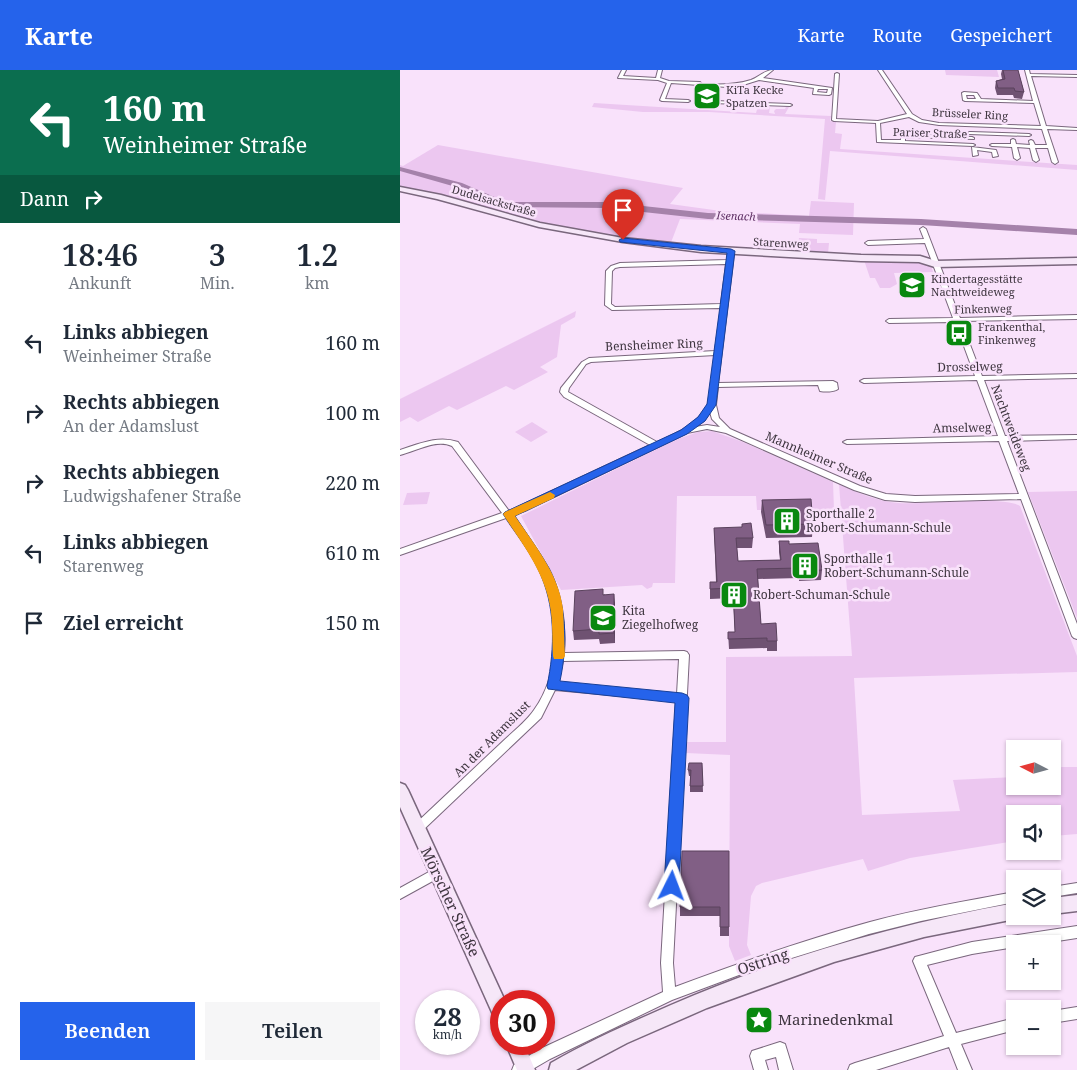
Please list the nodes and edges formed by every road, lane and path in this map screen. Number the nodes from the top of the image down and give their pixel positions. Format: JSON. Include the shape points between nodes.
{"nodes":[{"id":1,"x":624,"y":70,"type":"edge"},
{"id":2,"x":660,"y":70,"type":"edge"},
{"id":3,"x":766,"y":70,"type":"edge"},
{"id":4,"x":771,"y":70,"type":"edge"},
{"id":5,"x":880,"y":70,"type":"edge"},
{"id":6,"x":837,"y":74,"type":"dead end"},
{"id":7,"x":1028,"y":74,"type":"edge"},
{"id":8,"x":1077,"y":76,"type":"edge"},
{"id":9,"x":760,"y":78,"type":"junction"},
{"id":10,"x":658,"y":79,"type":"junction"},
{"id":11,"x":669,"y":82,"type":"junction"},
{"id":12,"x":728,"y":85,"type":"junction"},
{"id":13,"x":804,"y":87,"type":"junction"},
{"id":14,"x":816,"y":88,"type":"dead end"},
{"id":15,"x":803,"y":94,"type":"dead end"},
{"id":16,"x":841,"y":94,"type":"dead end"},
{"id":17,"x":979,"y":100,"type":"dead end"},
{"id":18,"x":688,"y":101,"type":"dead end"},
{"id":19,"x":1036,"y":101,"type":"junction"},
{"id":20,"x":715,"y":102,"type":"dead end"},
{"id":21,"x":725,"y":102,"type":"junction"},
{"id":22,"x":790,"y":105,"type":"dead end"},
{"id":23,"x":910,"y":115,"type":"junction"},
{"id":24,"x":840,"y":120,"type":"junction"},
{"id":25,"x":878,"y":122,"type":"junction"},
{"id":26,"x":950,"y":124,"type":"junction"},
{"id":27,"x":970,"y":125,"type":"junction"},
{"id":28,"x":1027,"y":127,"type":"junction"},
{"id":29,"x":1044,"y":128,"type":"junction"},
{"id":30,"x":1077,"y":128,"type":"edge"},
{"id":31,"x":990,"y":134,"type":"junction"},
{"id":32,"x":971,"y":135,"type":"junction"},
{"id":33,"x":1012,"y":135,"type":"junction"},
{"id":34,"x":1029,"y":135,"type":"junction"},
{"id":35,"x":952,"y":137,"type":"junction"},
{"id":36,"x":903,"y":142,"type":"junction"},
{"id":37,"x":992,"y":145,"type":"junction"},
{"id":38,"x":1014,"y":146,"type":"junction"},
{"id":39,"x":1033,"y":146,"type":"junction"},
{"id":40,"x":973,"y":147,"type":"junction"},
{"id":41,"x":1050,"y":147,"type":"junction"},
{"id":42,"x":975,"y":155,"type":"dead end"},
{"id":43,"x":1017,"y":158,"type":"dead end"},
{"id":44,"x":1036,"y":160,"type":"dead end"},
{"id":45,"x":1055,"y":162,"type":"dead end"},
{"id":46,"x":401,"y":191,"type":"edge"},
{"id":47,"x":923,"y":229,"type":"dead end"},
{"id":48,"x":582,"y":234,"type":"joint"},
{"id":49,"x":926,"y":242,"type":"junction"},
{"id":50,"x":868,"y":243,"type":"dead end"},
{"id":51,"x":731,"y":251,"type":"junction"},
{"id":52,"x":931,"y":254,"type":"junction"},
{"id":53,"x":920,"y":259,"type":"junction"},
{"id":54,"x":1077,"y":261,"type":"edge"},
{"id":55,"x":730,"y":262,"type":"junction"},
{"id":56,"x":935,"y":264,"type":"junction"},
{"id":57,"x":724,"y":306,"type":"junction"},
{"id":58,"x":1077,"y":317,"type":"edge"},
{"id":59,"x":956,"y":320,"type":"junction"},
{"id":60,"x":889,"y":321,"type":"dead end"},
{"id":61,"x":719,"y":353,"type":"junction"},
{"id":62,"x":1077,"y":376,"type":"edge"},
{"id":63,"x":979,"y":378,"type":"junction"},
{"id":64,"x":864,"y":381,"type":"dead end"},
{"id":65,"x":821,"y":383,"type":"dead end"},
{"id":66,"x":714,"y":385,"type":"junction"},
{"id":67,"x":712,"y":405,"type":"junction"},
{"id":68,"x":728,"y":430,"type":"junction"},
{"id":69,"x":684,"y":432,"type":"junction"},
{"id":70,"x":1077,"y":437,"type":"edge"},
{"id":71,"x":1002,"y":439,"type":"junction"},
{"id":72,"x":847,"y":442,"type":"dead end"},
{"id":73,"x":656,"y":445,"type":"junction"},
{"id":74,"x":400,"y":453,"type":"edge"},
{"id":75,"x":1024,"y":496,"type":"junction"},
{"id":76,"x":508,"y":514,"type":"junction"},
{"id":77,"x":400,"y":552,"type":"edge"},
{"id":78,"x":1077,"y":636,"type":"edge"},
{"id":79,"x":559,"y":657,"type":"junction"},
{"id":80,"x":553,"y":686,"type":"junction"},
{"id":81,"x":682,"y":698,"type":"junction"},
{"id":82,"x":400,"y":790,"type":"edge"},
{"id":83,"x":418,"y":830,"type":"junction"},
{"id":84,"x":436,"y":873,"type":"junction"},
{"id":85,"x":1077,"y":888,"type":"edge"},
{"id":86,"x":1061,"y":891,"type":"edge"},
{"id":87,"x":400,"y":894,"type":"edge"},
{"id":88,"x":1006,"y":899,"type":"edge"},
{"id":89,"x":1077,"y":903,"type":"edge"},
{"id":90,"x":1061,"y":905,"type":"edge"},
{"id":91,"x":1006,"y":912,"type":"edge"},
{"id":92,"x":1077,"y":932,"type":"edge"},
{"id":93,"x":490,"y":990,"type":"edge"},
{"id":94,"x":669,"y":995,"type":"junction"},
{"id":95,"x":1077,"y":1013,"type":"edge"},
{"id":96,"x":1061,"y":1016,"type":"edge"},
{"id":97,"x":1006,"y":1026,"type":"edge"},
{"id":98,"x":952,"y":1040,"type":"junction"},
{"id":99,"x":519,"y":1055,"type":"edge"},
{"id":100,"x":523,"y":1069,"type":"edge"},
{"id":101,"x":558,"y":1070,"type":"edge"},
{"id":102,"x":762,"y":1070,"type":"edge"},
{"id":103,"x":786,"y":1070,"type":"edge"},
{"id":104,"x":854,"y":1070,"type":"edge"},
{"id":105,"x":965,"y":1070,"type":"edge"}],
"edges":[{"from":1,"to":10,"type":"street","via":[[620,78]]},
{"from":2,"to":10,"type":"street"},
{"from":3,"to":9,"type":"street"},
{"from":4,"to":9,"type":"street"},
{"from":5,"to":23,"type":"street"},
{"from":6,"to":24,"type":"street","via":[[834,120]]},
{"from":7,"to":8,"type":"street"},
{"from":7,"to":19,"type":"street"},
{"from":9,"to":12,"type":"street"},
{"from":9,"to":13,"type":"street"},
{"from":10,"to":11,"type":"street"},
{"from":11,"to":12,"type":"street"},
{"from":11,"to":18,"type":"street","via":[[662,100]]},
{"from":12,"to":21,"type":"street"},
{"from":13,"to":14,"type":"street"},
{"from":13,"to":15,"type":"street"},
{"from":16,"to":24,"type":"street"},
{"from":17,"to":19,"type":"street"},
{"from":19,"to":29,"type":"street"},
{"from":20,"to":21,"type":"street"},
{"from":21,"to":22,"type":"street"},
{"from":23,"to":25,"type":"street","name":"Pariser Straße"},
{"from":23,"to":26,"type":"street","name":"Brüsseler Ring","via":[[927,122]]},
{"from":24,"to":25,"type":"street"},
{"from":25,"to":36,"type":"street","name":"Pariser Straße","via":[[879,141]]},
{"from":26,"to":27,"type":"street","name":"Brüsseler Ring"},
{"from":26,"to":35,"type":"street"},
{"from":27,"to":28,"type":"street","name":"Brüsseler Ring"},
{"from":27,"to":32,"type":"street","name":"Pariser Straße"},
{"from":28,"to":29,"type":"street","name":"Brüsseler Ring"},
{"from":28,"to":34,"type":"street"},
{"from":29,"to":30,"type":"street","name":"Brüsseler Ring"},
{"from":29,"to":41,"type":"street"},
{"from":31,"to":32,"type":"street"},
{"from":31,"to":33,"type":"street"},
{"from":31,"to":37,"type":"street"},
{"from":32,"to":35,"type":"street"},
{"from":32,"to":40,"type":"street","name":"Pariser Straße"},
{"from":33,"to":34,"type":"street"},
{"from":33,"to":38,"type":"street"},
{"from":34,"to":39,"type":"street"},
{"from":35,"to":36,"type":"street","via":[[903,135]]},
{"from":36,"to":40,"type":"street","name":"Pariser Straße"},
{"from":37,"to":38,"type":"street"},
{"from":37,"to":40,"type":"street","via":[[994,154]]},
{"from":38,"to":39,"type":"street"},
{"from":38,"to":43,"type":"street"},
{"from":39,"to":41,"type":"street"},
{"from":39,"to":44,"type":"street"},
{"from":40,"to":42,"type":"street"},
{"from":41,"to":45,"type":"street"},
{"from":46,"to":48,"type":"street","name":"Dudelsackstraße","via":[[438,197]]},
{"from":47,"to":49,"type":"street","name":"Nachtweideweg"},
{"from":48,"to":51,"type":"street","name":"Starenweg"},
{"from":49,"to":50,"type":"street"},
{"from":49,"to":52,"type":"street","name":"Nachtweideweg"},
{"from":51,"to":53,"type":"street","name":"Starenweg"},
{"from":51,"to":55,"type":"street"},
{"from":52,"to":53,"type":"street","name":"Starenweg"},
{"from":52,"to":56,"type":"street","name":"Nachtweideweg"},
{"from":53,"to":56,"type":"street","name":"Starenweg"},
{"from":54,"to":56,"type":"street","name":"Starenweg"},
{"from":55,"to":57,"type":"street"},
{"from":55,"to":57,"type":"street","via":[[620,266],[609,270],[608,305],[614,309]]},
{"from":56,"to":59,"type":"street","name":"Nachtweideweg"},
{"from":57,"to":61,"type":"street"},
{"from":58,"to":59,"type":"street","name":"Finkenweg"},
{"from":59,"to":60,"type":"street","name":"Finkenweg"},
{"from":59,"to":63,"type":"street","name":"Nachtweideweg"},
{"from":61,"to":66,"type":"street"},
{"from":61,"to":73,"type":"street","name":"Bensheimer Ring","via":[[589,360],[565,388],[567,395]]},
{"from":62,"to":63,"type":"street","name":"Drosselweg"},
{"from":63,"to":64,"type":"street","name":"Drosselweg"},
{"from":63,"to":71,"type":"street","name":"Nachtweideweg"},
{"from":65,"to":66,"type":"street"},
{"from":66,"to":67,"type":"street"},
{"from":67,"to":68,"type":"street","name":"Mannheimer Straße","via":[[716,419]]},
{"from":67,"to":69,"type":"street"},
{"from":68,"to":69,"type":"street","name":"Mannheimer Straße","via":[[707,427]]},
{"from":68,"to":75,"type":"street","name":"Mannheimer Straße","via":[[857,488],[885,497]]},
{"from":69,"to":73,"type":"street"},
{"from":70,"to":71,"type":"street","name":"Amselweg"},
{"from":71,"to":72,"type":"street","name":"Amselweg"},
{"from":71,"to":75,"type":"street","name":"Nachtweideweg"},
{"from":73,"to":76,"type":"street"},
{"from":74,"to":76,"type":"street","name":"An der Adamslust","via":[[440,441],[455,444]]},
{"from":75,"to":78,"type":"street","name":"Nachtweideweg"},
{"from":76,"to":77,"type":"street"},
{"from":76,"to":79,"type":"street","name":"An der Adamslust","via":[[550,583],[557,607]]},
{"from":79,"to":80,"type":"street","name":"An der Adamslust"},
{"from":79,"to":81,"type":"street","via":[[684,655]]},
{"from":80,"to":81,"type":"street"},
{"from":80,"to":83,"type":"street","name":"An der Adamslust","via":[[537,715]]},
{"from":81,"to":94,"type":"street","via":[[667,963]]},
{"from":82,"to":83,"type":"street","name":"Mörscher Straße"},
{"from":83,"to":84,"type":"street","name":"Mörscher Straße"},
{"from":84,"to":87,"type":"street"},
{"from":84,"to":93,"type":"street","name":"Mörscher Straße"},
{"from":85,"to":86,"type":"street"},
{"from":88,"to":94,"type":"street","name":"Ostring","via":[[869,928],[747,966]]},
{"from":89,"to":90,"type":"street"},
{"from":91,"to":101,"type":"street","name":"Ostring","via":[[907,932],[790,966],[684,1008]]},
{"from":92,"to":98,"type":"street","via":[[972,948],[920,961]]},
{"from":94,"to":100,"type":"street","name":"Ostring"},
{"from":95,"to":96,"type":"street"},
{"from":97,"to":98,"type":"street"},
{"from":98,"to":104,"type":"street"},
{"from":98,"to":105,"type":"street"},
{"from":99,"to":100,"type":"street"},
{"from":102,"to":103,"type":"street","via":[[757,1056],[780,1049]]}]}
